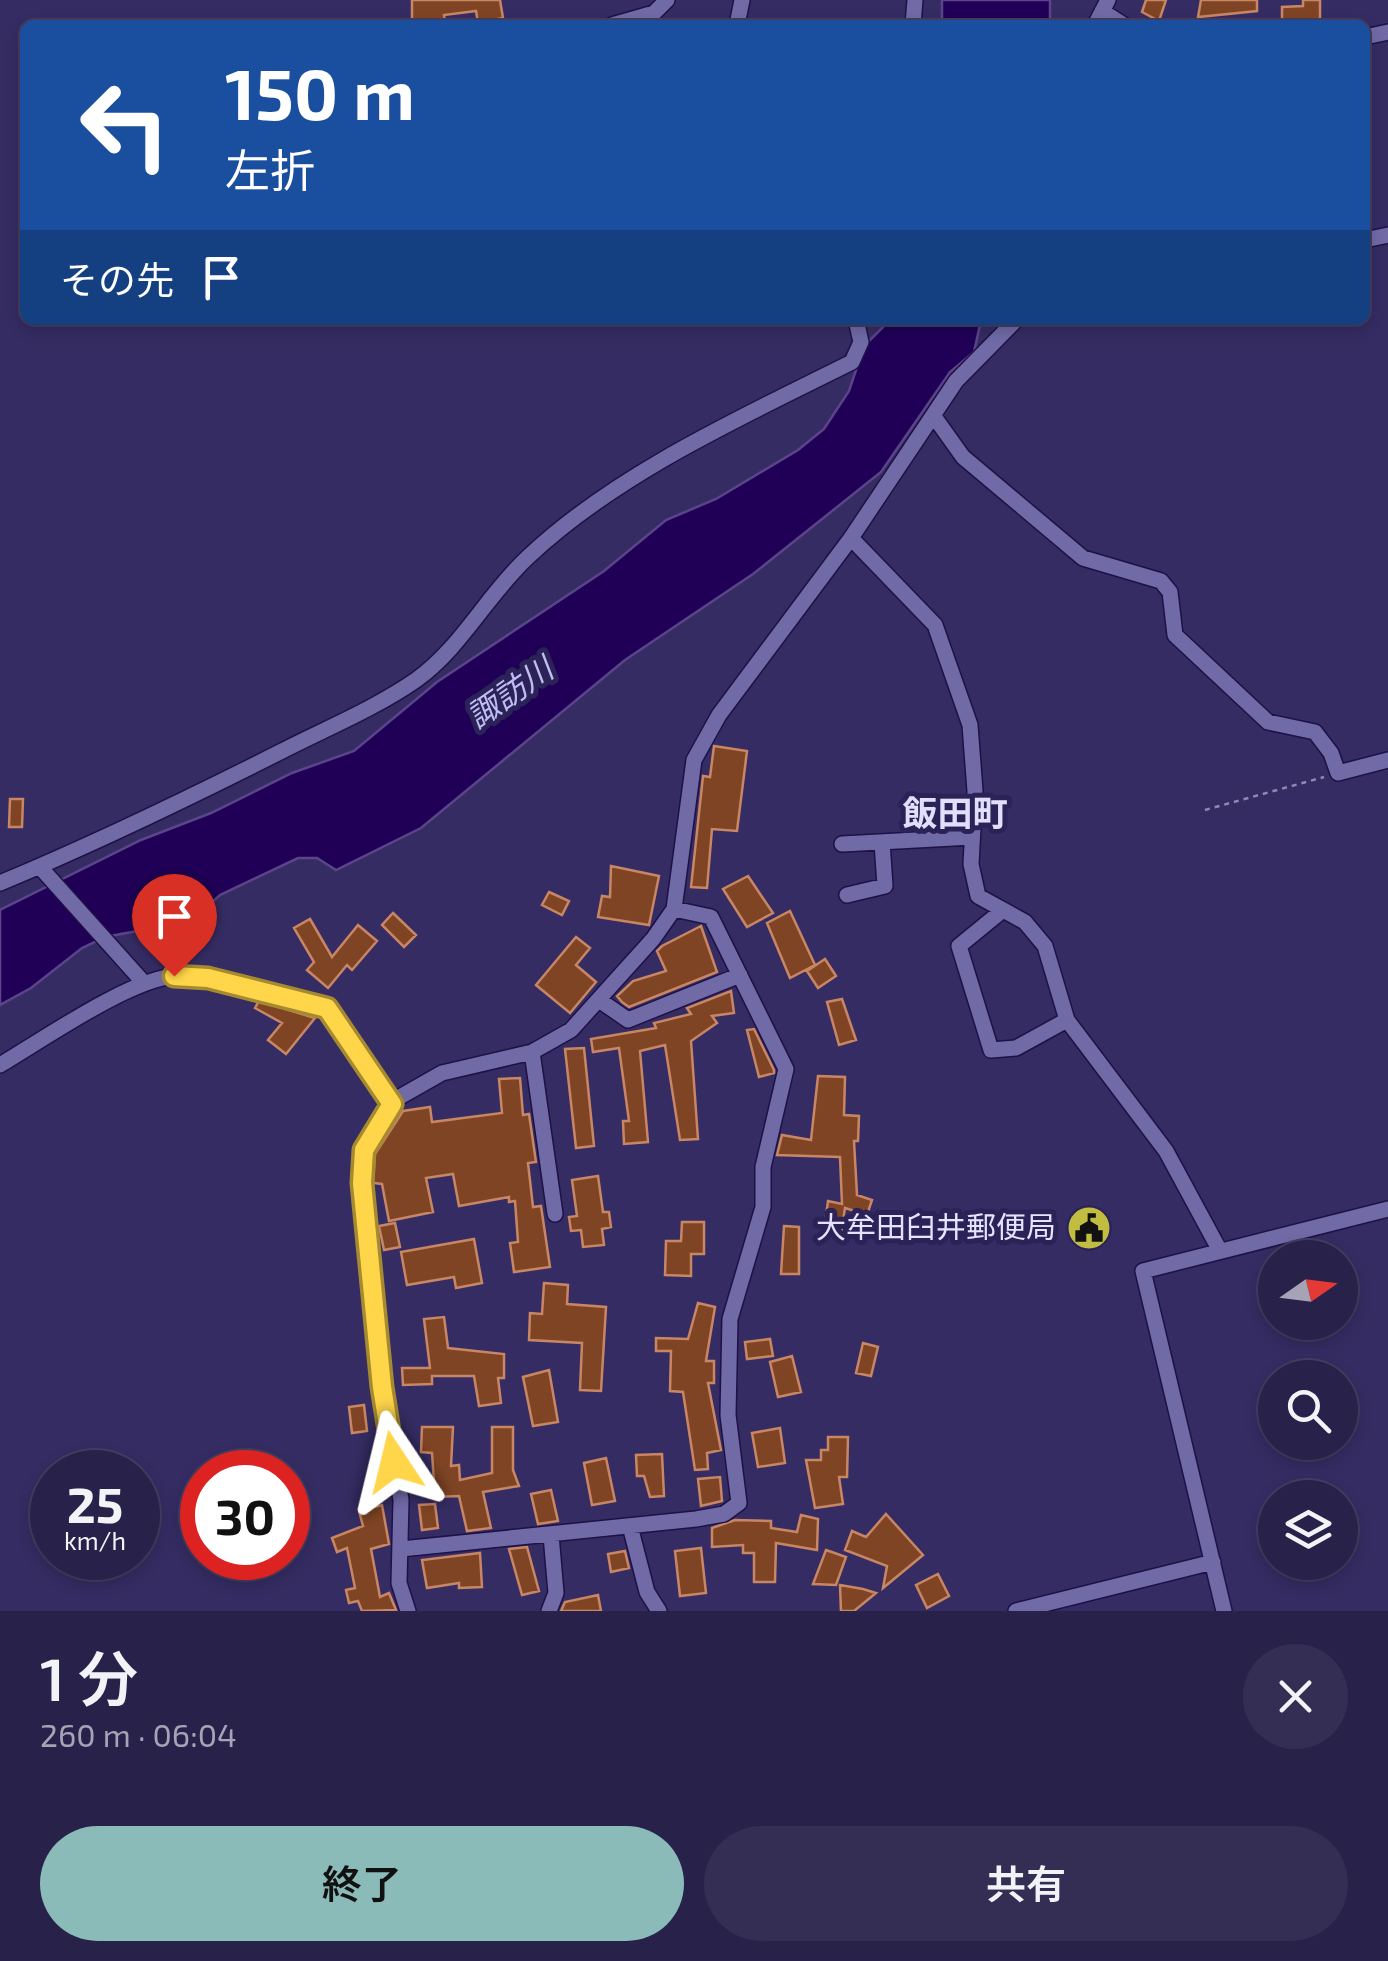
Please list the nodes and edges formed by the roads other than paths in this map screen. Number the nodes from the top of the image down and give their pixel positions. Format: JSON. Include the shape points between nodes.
{"nodes":[{"id":1,"x":667,"y":0,"type":"edge"},
{"id":2,"x":654,"y":19,"type":"edge"},
{"id":3,"x":857,"y":325,"type":"edge"},
{"id":4,"x":1011,"y":325,"type":"edge"},
{"id":5,"x":933,"y":415,"type":"junction"},
{"id":6,"x":851,"y":538,"type":"junction"},
{"id":7,"x":1388,"y":760,"type":"edge"},
{"id":8,"x":972,"y":837,"type":"junction"},
{"id":9,"x":882,"y":842,"type":"junction"},
{"id":10,"x":842,"y":844,"type":"dead end"},
{"id":11,"x":40,"y":866,"type":"junction"},
{"id":12,"x":0,"y":883,"type":"edge"},
{"id":13,"x":848,"y":896,"type":"dead end"},
{"id":14,"x":674,"y":909,"type":"junction"},
{"id":15,"x":1003,"y":910,"type":"junction"},
{"id":16,"x":740,"y":975,"type":"junction"},
{"id":17,"x":138,"y":978,"type":"junction"},
{"id":18,"x":602,"y":1002,"type":"junction"},
{"id":19,"x":1067,"y":1020,"type":"junction"},
{"id":20,"x":532,"y":1052,"type":"junction"},
{"id":21,"x":0,"y":1065,"type":"edge"},
{"id":22,"x":392,"y":1104,"type":"junction"},
{"id":23,"x":1388,"y":1209,"type":"edge"},
{"id":24,"x":555,"y":1214,"type":"dead end"},
{"id":25,"x":1218,"y":1249,"type":"junction"},
{"id":26,"x":630,"y":1526,"type":"junction"},
{"id":27,"x":551,"y":1536,"type":"junction"},
{"id":28,"x":401,"y":1549,"type":"junction"},
{"id":29,"x":1213,"y":1562,"type":"junction"},
{"id":30,"x":408,"y":1611,"type":"edge"},
{"id":31,"x":549,"y":1611,"type":"edge"},
{"id":32,"x":659,"y":1611,"type":"edge"},
{"id":33,"x":1016,"y":1611,"type":"edge"},
{"id":34,"x":1224,"y":1611,"type":"edge"}],
"edges":[{"from":1,"to":2,"type":"street"},
{"from":3,"to":11,"type":"street","via":[[861,342],[852,362],[664,460],[563,528],[499,586],[452,647],[377,706]]},
{"from":4,"to":5,"type":"street"},
{"from":5,"to":6,"type":"street"},
{"from":5,"to":7,"type":"street","via":[[963,456],[1083,558],[1161,581],[1170,592],[1176,635],[1268,722],[1315,732],[1338,773]]},
{"from":6,"to":8,"type":"street","via":[[935,625],[970,725]]},
{"from":6,"to":14,"type":"street","via":[[729,700],[694,760]]},
{"from":8,"to":9,"type":"street"},
{"from":8,"to":15,"type":"street","via":[[978,896]]},
{"from":9,"to":10,"type":"street"},
{"from":9,"to":13,"type":"street","via":[[886,886]]},
{"from":11,"to":12,"type":"street"},
{"from":11,"to":17,"type":"street"},
{"from":14,"to":16,"type":"street","via":[[712,918]]},
{"from":14,"to":18,"type":"street"},
{"from":15,"to":19,"type":"street","via":[[1025,922],[1045,946]]},
{"from":15,"to":19,"type":"street","via":[[959,946],[991,1050],[1016,1048]]},
{"from":16,"to":18,"type":"street","via":[[628,1020]]},
{"from":16,"to":26,"type":"street","via":[[786,1069],[763,1167],[764,1207],[730,1319],[728,1415],[739,1503],[724,1514]]},
{"from":17,"to":21,"type":"street"},
{"from":17,"to":22,"type":"street","via":[[208,978],[327,1008]]},
{"from":18,"to":20,"type":"street"},
{"from":19,"to":25,"type":"street","via":[[1166,1151]]},
{"from":20,"to":22,"type":"street","via":[[442,1073]]},
{"from":20,"to":24,"type":"street"},
{"from":22,"to":28,"type":"street","via":[[364,1150],[362,1183],[382,1387],[401,1500]]},
{"from":23,"to":25,"type":"street"},
{"from":25,"to":29,"type":"street","via":[[1144,1272]]},
{"from":26,"to":27,"type":"street"},
{"from":26,"to":32,"type":"street","via":[[646,1592]]},
{"from":27,"to":28,"type":"street","via":[[538,1532]]},
{"from":27,"to":31,"type":"street","via":[[556,1593]]},
{"from":28,"to":30,"type":"street"},
{"from":29,"to":33,"type":"street"},
{"from":29,"to":34,"type":"street"}]}
